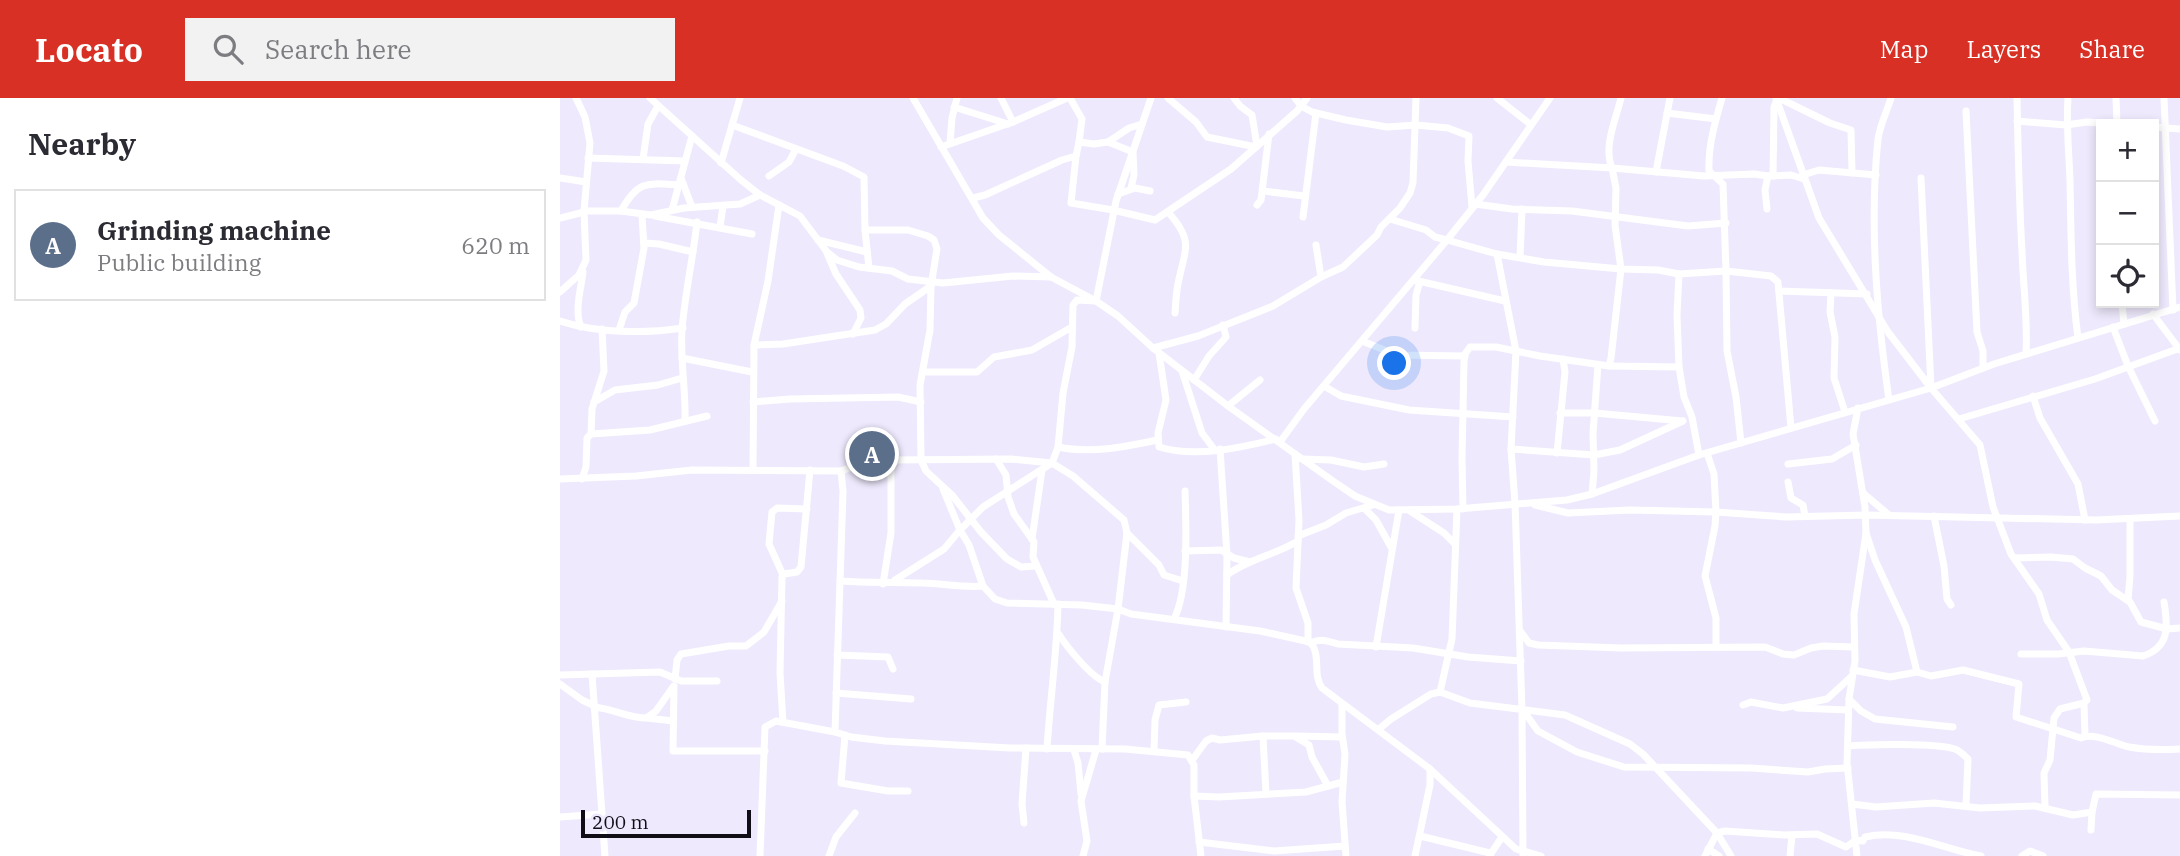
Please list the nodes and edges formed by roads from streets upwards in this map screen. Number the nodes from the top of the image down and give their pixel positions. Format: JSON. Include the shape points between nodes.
{"nodes":[{"id":1,"x":576,"y":98,"type":"edge"},
{"id":2,"x":650,"y":98,"type":"edge"},
{"id":3,"x":740,"y":98,"type":"edge"},
{"id":4,"x":912,"y":98,"type":"edge"},
{"id":5,"x":957,"y":98,"type":"edge"},
{"id":6,"x":1001,"y":98,"type":"edge"},
{"id":7,"x":1069,"y":98,"type":"edge"},
{"id":8,"x":1151,"y":98,"type":"edge"},
{"id":9,"x":1168,"y":98,"type":"edge"},
{"id":10,"x":1234,"y":98,"type":"edge"},
{"id":11,"x":1294,"y":98,"type":"edge"},
{"id":12,"x":1307,"y":98,"type":"edge"},
{"id":13,"x":1416,"y":98,"type":"edge"},
{"id":14,"x":1497,"y":98,"type":"edge"},
{"id":15,"x":1550,"y":98,"type":"edge"},
{"id":16,"x":1621,"y":98,"type":"edge"},
{"id":17,"x":1670,"y":98,"type":"edge"},
{"id":18,"x":1722,"y":98,"type":"edge"},
{"id":19,"x":1891,"y":98,"type":"edge"},
{"id":20,"x":2017,"y":98,"type":"edge"},
{"id":21,"x":2068,"y":98,"type":"edge"},
{"id":22,"x":2116,"y":98,"type":"edge"},
{"id":23,"x":2164,"y":98,"type":"edge"},
{"id":24,"x":1776,"y":99,"type":"edge"},
{"id":25,"x":658,"y":106,"type":"junction"},
{"id":26,"x":1301,"y":106,"type":"junction"},
{"id":27,"x":954,"y":107,"type":"junction"},
{"id":28,"x":1966,"y":111,"type":"dead end"},
{"id":29,"x":1316,"y":113,"type":"junction"},
{"id":30,"x":1667,"y":113,"type":"junction"},
{"id":31,"x":1716,"y":119,"type":"junction"},
{"id":32,"x":2116,"y":119,"type":"edge"},
{"id":33,"x":2017,"y":121,"type":"junction"},
{"id":34,"x":1011,"y":123,"type":"junction"},
{"id":35,"x":2096,"y":123,"type":"edge"},
{"id":36,"x":1142,"y":124,"type":"junction"},
{"id":37,"x":1530,"y":124,"type":"junction"},
{"id":38,"x":732,"y":125,"type":"junction"},
{"id":39,"x":1416,"y":125,"type":"junction"},
{"id":40,"x":2066,"y":125,"type":"junction"},
{"id":41,"x":2159,"y":127,"type":"edge"},
{"id":42,"x":2165,"y":128,"type":"junction"},
{"id":43,"x":2180,"y":129,"type":"edge"},
{"id":44,"x":1269,"y":134,"type":"junction"},
{"id":45,"x":692,"y":136,"type":"junction"},
{"id":46,"x":1079,"y":142,"type":"junction"},
{"id":47,"x":1108,"y":142,"type":"junction"},
{"id":48,"x":950,"y":144,"type":"junction"},
{"id":49,"x":941,"y":147,"type":"junction"},
{"id":50,"x":1257,"y":147,"type":"junction"},
{"id":51,"x":796,"y":149,"type":"junction"},
{"id":52,"x":1133,"y":152,"type":"junction"},
{"id":53,"x":1076,"y":156,"type":"junction"},
{"id":54,"x":588,"y":158,"type":"junction"},
{"id":55,"x":643,"y":159,"type":"junction"},
{"id":56,"x":685,"y":162,"type":"junction"},
{"id":57,"x":1506,"y":162,"type":"junction"},
{"id":58,"x":721,"y":163,"type":"junction"},
{"id":59,"x":1612,"y":168,"type":"junction"},
{"id":60,"x":1656,"y":172,"type":"junction"},
{"id":61,"x":1852,"y":173,"type":"junction"},
{"id":62,"x":1876,"y":174,"type":"junction"},
{"id":63,"x":1716,"y":176,"type":"junction"},
{"id":64,"x":1770,"y":176,"type":"junction"},
{"id":65,"x":769,"y":177,"type":"dead end"},
{"id":66,"x":1803,"y":177,"type":"junction"},
{"id":67,"x":560,"y":178,"type":"edge"},
{"id":68,"x":1921,"y":178,"type":"dead end"},
{"id":69,"x":680,"y":181,"type":"junction"},
{"id":70,"x":586,"y":182,"type":"junction"},
{"id":71,"x":1471,"y":182,"type":"junction"},
{"id":72,"x":1489,"y":186,"type":"junction"},
{"id":73,"x":1131,"y":188,"type":"junction"},
{"id":74,"x":1150,"y":191,"type":"dead end"},
{"id":75,"x":1262,"y":191,"type":"junction"},
{"id":76,"x":1118,"y":194,"type":"junction"},
{"id":77,"x":760,"y":195,"type":"junction"},
{"id":78,"x":1304,"y":196,"type":"junction"},
{"id":79,"x":973,"y":198,"type":"junction"},
{"id":80,"x":779,"y":205,"type":"junction"},
{"id":81,"x":1257,"y":205,"type":"dead end"},
{"id":82,"x":1473,"y":205,"type":"junction"},
{"id":83,"x":708,"y":206,"type":"junction"},
{"id":84,"x":723,"y":206,"type":"junction"},
{"id":85,"x":692,"y":207,"type":"junction"},
{"id":86,"x":1522,"y":209,"type":"junction"},
{"id":87,"x":1767,"y":209,"type":"dead end"},
{"id":88,"x":672,"y":210,"type":"junction"},
{"id":89,"x":1113,"y":210,"type":"junction"},
{"id":90,"x":621,"y":211,"type":"junction"},
{"id":91,"x":584,"y":212,"type":"junction"},
{"id":92,"x":1168,"y":212,"type":"junction"},
{"id":93,"x":646,"y":215,"type":"junction"},
{"id":94,"x":1303,"y":217,"type":"dead end"},
{"id":95,"x":1615,"y":217,"type":"junction"},
{"id":96,"x":560,"y":218,"type":"edge"},
{"id":97,"x":1390,"y":219,"type":"junction"},
{"id":98,"x":698,"y":223,"type":"junction"},
{"id":99,"x":1726,"y":223,"type":"junction"},
{"id":100,"x":720,"y":226,"type":"junction"},
{"id":101,"x":865,"y":230,"type":"junction"},
{"id":102,"x":752,"y":234,"type":"dead end"},
{"id":103,"x":818,"y":240,"type":"junction"},
{"id":104,"x":1447,"y":240,"type":"junction"},
{"id":105,"x":644,"y":243,"type":"junction"},
{"id":106,"x":1317,"y":245,"type":"dead end"},
{"id":107,"x":693,"y":252,"type":"junction"},
{"id":108,"x":827,"y":252,"type":"junction"},
{"id":109,"x":867,"y":252,"type":"junction"},
{"id":110,"x":1497,"y":254,"type":"junction"},
{"id":111,"x":1520,"y":257,"type":"junction"},
{"id":112,"x":584,"y":268,"type":"junction"},
{"id":113,"x":869,"y":268,"type":"junction"},
{"id":114,"x":1621,"y":269,"type":"junction"},
{"id":115,"x":1726,"y":271,"type":"junction"},
{"id":116,"x":1679,"y":274,"type":"junction"},
{"id":117,"x":1051,"y":276,"type":"junction"},
{"id":118,"x":1321,"y":277,"type":"junction"},
{"id":119,"x":1417,"y":281,"type":"junction"},
{"id":120,"x":932,"y":284,"type":"junction"},
{"id":121,"x":1779,"y":290,"type":"junction"},
{"id":122,"x":560,"y":292,"type":"edge"},
{"id":123,"x":1831,"y":293,"type":"junction"},
{"id":124,"x":1867,"y":294,"type":"junction"},
{"id":125,"x":1096,"y":301,"type":"junction"},
{"id":126,"x":1505,"y":301,"type":"junction"},
{"id":127,"x":2122,"y":308,"type":"edge"},
{"id":128,"x":2176,"y":308,"type":"edge"},
{"id":129,"x":1175,"y":313,"type":"dead end"},
{"id":130,"x":1877,"y":313,"type":"junction"},
{"id":131,"x":2153,"y":314,"type":"junction"},
{"id":132,"x":560,"y":321,"type":"edge"},
{"id":133,"x":2124,"y":324,"type":"junction"},
{"id":134,"x":1223,"y":325,"type":"junction"},
{"id":135,"x":581,"y":327,"type":"junction"},
{"id":136,"x":1072,"y":327,"type":"junction"},
{"id":137,"x":2113,"y":327,"type":"junction"},
{"id":138,"x":682,"y":328,"type":"junction"},
{"id":139,"x":1415,"y":328,"type":"dead end"},
{"id":140,"x":602,"y":329,"type":"junction"},
{"id":141,"x":619,"y":330,"type":"junction"},
{"id":142,"x":853,"y":334,"type":"junction"},
{"id":143,"x":2078,"y":338,"type":"junction"},
{"id":144,"x":1362,"y":341,"type":"junction"},
{"id":145,"x":754,"y":345,"type":"junction"},
{"id":146,"x":2180,"y":349,"type":"edge"},
{"id":147,"x":1156,"y":351,"type":"junction"},
{"id":148,"x":1516,"y":351,"type":"junction"},
{"id":149,"x":2026,"y":354,"type":"junction"},
{"id":150,"x":1465,"y":356,"type":"junction"},
{"id":151,"x":682,"y":358,"type":"junction"},
{"id":152,"x":1563,"y":359,"type":"junction"},
{"id":153,"x":1598,"y":366,"type":"junction"},
{"id":154,"x":1609,"y":366,"type":"junction"},
{"id":155,"x":2128,"y":366,"type":"junction"},
{"id":156,"x":1679,"y":368,"type":"junction"},
{"id":157,"x":1983,"y":368,"type":"junction"},
{"id":158,"x":1182,"y":370,"type":"junction"},
{"id":159,"x":752,"y":372,"type":"junction"},
{"id":160,"x":923,"y":372,"type":"junction"},
{"id":161,"x":682,"y":378,"type":"junction"},
{"id":162,"x":1194,"y":380,"type":"junction"},
{"id":163,"x":1260,"y":380,"type":"dead end"},
{"id":164,"x":1324,"y":386,"type":"junction"},
{"id":165,"x":1931,"y":388,"type":"junction"},
{"id":166,"x":2033,"y":396,"type":"junction"},
{"id":167,"x":1889,"y":400,"type":"junction"},
{"id":168,"x":594,"y":402,"type":"junction"},
{"id":169,"x":753,"y":402,"type":"junction"},
{"id":170,"x":921,"y":402,"type":"junction"},
{"id":171,"x":1228,"y":406,"type":"junction"},
{"id":172,"x":1858,"y":408,"type":"junction"},
{"id":173,"x":1845,"y":412,"type":"junction"},
{"id":174,"x":1463,"y":413,"type":"junction"},
{"id":175,"x":1560,"y":413,"type":"junction"},
{"id":176,"x":1595,"y":413,"type":"junction"},
{"id":177,"x":707,"y":416,"type":"dead end"},
{"id":178,"x":1513,"y":417,"type":"junction"},
{"id":179,"x":1959,"y":419,"type":"junction"},
{"id":180,"x":685,"y":421,"type":"junction"},
{"id":181,"x":1683,"y":421,"type":"junction"},
{"id":182,"x":2155,"y":421,"type":"dead end"},
{"id":183,"x":1692,"y":423,"type":"junction"},
{"id":184,"x":1791,"y":429,"type":"junction"},
{"id":185,"x":591,"y":434,"type":"junction"},
{"id":186,"x":1157,"y":440,"type":"junction"},
{"id":187,"x":1278,"y":441,"type":"junction"},
{"id":188,"x":1741,"y":443,"type":"junction"},
{"id":189,"x":1856,"y":445,"type":"junction"},
{"id":190,"x":1058,"y":447,"type":"junction"},
{"id":191,"x":1217,"y":449,"type":"junction"},
{"id":192,"x":1511,"y":449,"type":"junction"},
{"id":193,"x":1557,"y":453,"type":"junction"},
{"id":194,"x":1703,"y":454,"type":"junction"},
{"id":195,"x":1594,"y":455,"type":"junction"},
{"id":196,"x":1298,"y":456,"type":"junction"},
{"id":197,"x":996,"y":458,"type":"junction"},
{"id":198,"x":891,"y":460,"type":"junction"},
{"id":199,"x":921,"y":460,"type":"junction"},
{"id":200,"x":1052,"y":463,"type":"junction"},
{"id":201,"x":1384,"y":464,"type":"dead end"},
{"id":202,"x":1788,"y":464,"type":"dead end"},
{"id":203,"x":753,"y":469,"type":"junction"},
{"id":204,"x":810,"y":470,"type":"junction"},
{"id":205,"x":1042,"y":470,"type":"junction"},
{"id":206,"x":841,"y":471,"type":"junction"},
{"id":207,"x":582,"y":478,"type":"junction"},
{"id":208,"x":560,"y":479,"type":"edge"},
{"id":209,"x":1788,"y":482,"type":"dead end"},
{"id":210,"x":942,"y":486,"type":"junction"},
{"id":211,"x":1185,"y":491,"type":"dead end"},
{"id":212,"x":1007,"y":492,"type":"junction"},
{"id":213,"x":1862,"y":492,"type":"junction"},
{"id":214,"x":1592,"y":494,"type":"junction"},
{"id":215,"x":1515,"y":503,"type":"junction"},
{"id":216,"x":1532,"y":504,"type":"junction"},
{"id":217,"x":1373,"y":505,"type":"junction"},
{"id":218,"x":807,"y":509,"type":"junction"},
{"id":219,"x":1365,"y":509,"type":"junction"},
{"id":220,"x":1460,"y":509,"type":"junction"},
{"id":221,"x":1399,"y":510,"type":"junction"},
{"id":222,"x":1409,"y":511,"type":"junction"},
{"id":223,"x":1716,"y":512,"type":"junction"},
{"id":224,"x":1866,"y":515,"type":"junction"},
{"id":225,"x":1890,"y":515,"type":"junction"},
{"id":226,"x":1805,"y":516,"type":"junction"},
{"id":227,"x":1934,"y":516,"type":"junction"},
{"id":228,"x":2180,"y":516,"type":"edge"},
{"id":229,"x":970,"y":519,"type":"junction"},
{"id":230,"x":1999,"y":519,"type":"junction"},
{"id":231,"x":2130,"y":519,"type":"junction"},
{"id":232,"x":2085,"y":520,"type":"junction"},
{"id":233,"x":960,"y":530,"type":"junction"},
{"id":234,"x":1127,"y":533,"type":"junction"},
{"id":235,"x":1866,"y":533,"type":"junction"},
{"id":236,"x":1298,"y":538,"type":"junction"},
{"id":237,"x":1032,"y":539,"type":"junction"},
{"id":238,"x":1455,"y":544,"type":"junction"},
{"id":239,"x":1391,"y":547,"type":"junction"},
{"id":240,"x":1185,"y":551,"type":"junction"},
{"id":241,"x":1227,"y":552,"type":"junction"},
{"id":242,"x":2015,"y":558,"type":"junction"},
{"id":243,"x":1250,"y":562,"type":"junction"},
{"id":244,"x":1036,"y":566,"type":"junction"},
{"id":245,"x":783,"y":575,"type":"junction"},
{"id":246,"x":1227,"y":575,"type":"junction"},
{"id":247,"x":840,"y":581,"type":"junction"},
{"id":248,"x":894,"y":581,"type":"junction"},
{"id":249,"x":1182,"y":581,"type":"junction"},
{"id":250,"x":883,"y":584,"type":"junction"},
{"id":251,"x":983,"y":586,"type":"junction"},
{"id":252,"x":782,"y":600,"type":"junction"},
{"id":253,"x":2128,"y":600,"type":"junction"},
{"id":254,"x":2164,"y":603,"type":"dead end"},
{"id":255,"x":1056,"y":604,"type":"junction"},
{"id":256,"x":1951,"y":605,"type":"dead end"},
{"id":257,"x":1118,"y":609,"type":"junction"},
{"id":258,"x":1174,"y":619,"type":"junction"},
{"id":259,"x":1226,"y":627,"type":"junction"},
{"id":260,"x":1519,"y":628,"type":"junction"},
{"id":261,"x":2180,"y":628,"type":"edge"},
{"id":262,"x":2167,"y":629,"type":"junction"},
{"id":263,"x":1058,"y":632,"type":"junction"},
{"id":264,"x":1310,"y":642,"type":"junction"},
{"id":265,"x":1376,"y":647,"type":"junction"},
{"id":266,"x":1716,"y":647,"type":"junction"},
{"id":267,"x":1854,"y":647,"type":"junction"},
{"id":268,"x":2069,"y":652,"type":"junction"},
{"id":269,"x":1449,"y":653,"type":"junction"},
{"id":270,"x":2021,"y":654,"type":"dead end"},
{"id":271,"x":837,"y":655,"type":"junction"},
{"id":272,"x":1521,"y":661,"type":"junction"},
{"id":273,"x":892,"y":669,"type":"dead end"},
{"id":274,"x":1917,"y":672,"type":"junction"},
{"id":275,"x":1853,"y":673,"type":"junction"},
{"id":276,"x":592,"y":674,"type":"junction"},
{"id":277,"x":560,"y":675,"type":"edge"},
{"id":278,"x":717,"y":681,"type":"dead end"},
{"id":279,"x":675,"y":682,"type":"junction"},
{"id":280,"x":1105,"y":682,"type":"junction"},
{"id":281,"x":560,"y":684,"type":"edge"},
{"id":282,"x":1440,"y":692,"type":"junction"},
{"id":283,"x":836,"y":693,"type":"junction"},
{"id":284,"x":911,"y":699,"type":"dead end"},
{"id":285,"x":1849,"y":699,"type":"junction"},
{"id":286,"x":1186,"y":702,"type":"dead end"},
{"id":287,"x":2084,"y":703,"type":"junction"},
{"id":288,"x":1342,"y":704,"type":"junction"},
{"id":289,"x":1743,"y":705,"type":"dead end"},
{"id":290,"x":594,"y":706,"type":"junction"},
{"id":291,"x":1795,"y":707,"type":"junction"},
{"id":292,"x":1522,"y":710,"type":"junction"},
{"id":293,"x":1848,"y":710,"type":"junction"},
{"id":294,"x":646,"y":718,"type":"junction"},
{"id":295,"x":673,"y":721,"type":"junction"},
{"id":296,"x":783,"y":722,"type":"junction"},
{"id":297,"x":1953,"y":727,"type":"dead end"},
{"id":298,"x":1379,"y":729,"type":"junction"},
{"id":299,"x":2054,"y":729,"type":"junction"},
{"id":300,"x":835,"y":732,"type":"junction"},
{"id":301,"x":845,"y":735,"type":"junction"},
{"id":302,"x":1263,"y":736,"type":"junction"},
{"id":303,"x":1295,"y":736,"type":"junction"},
{"id":304,"x":2085,"y":736,"type":"junction"},
{"id":305,"x":1342,"y":737,"type":"junction"},
{"id":306,"x":1848,"y":746,"type":"junction"},
{"id":307,"x":1026,"y":748,"type":"junction"},
{"id":308,"x":1048,"y":749,"type":"junction"},
{"id":309,"x":2180,"y":749,"type":"edge"},
{"id":310,"x":1074,"y":750,"type":"junction"},
{"id":311,"x":1099,"y":750,"type":"junction"},
{"id":312,"x":765,"y":751,"type":"junction"},
{"id":313,"x":1154,"y":751,"type":"junction"},
{"id":314,"x":1192,"y":759,"type":"junction"},
{"id":315,"x":1657,"y":768,"type":"junction"},
{"id":316,"x":1848,"y":768,"type":"junction"},
{"id":317,"x":1430,"y":769,"type":"junction"},
{"id":318,"x":1343,"y":782,"type":"junction"},
{"id":319,"x":1328,"y":786,"type":"junction"},
{"id":320,"x":908,"y":791,"type":"dead end"},
{"id":321,"x":1266,"y":794,"type":"junction"},
{"id":322,"x":2180,"y":795,"type":"edge"},
{"id":323,"x":1194,"y":796,"type":"junction"},
{"id":324,"x":1081,"y":801,"type":"junction"},
{"id":325,"x":1852,"y":804,"type":"junction"},
{"id":326,"x":1966,"y":806,"type":"junction"},
{"id":327,"x":2045,"y":806,"type":"junction"},
{"id":328,"x":2092,"y":812,"type":"junction"},
{"id":329,"x":855,"y":813,"type":"dead end"},
{"id":330,"x":602,"y":814,"type":"junction"},
{"id":331,"x":560,"y":817,"type":"edge"},
{"id":332,"x":1024,"y":823,"type":"dead end"},
{"id":333,"x":2091,"y":830,"type":"dead end"},
{"id":334,"x":1717,"y":833,"type":"junction"},
{"id":335,"x":1792,"y":835,"type":"junction"},
{"id":336,"x":1420,"y":836,"type":"junction"},
{"id":337,"x":1502,"y":837,"type":"junction"},
{"id":338,"x":1856,"y":840,"type":"junction"},
{"id":339,"x":1199,"y":842,"type":"junction"},
{"id":340,"x":1345,"y":846,"type":"junction"},
{"id":341,"x":1317,"y":853,"type":"edge"},
{"id":342,"x":1707,"y":853,"type":"edge"},
{"id":343,"x":1274,"y":854,"type":"edge"},
{"id":344,"x":1523,"y":854,"type":"edge"},
{"id":345,"x":1490,"y":855,"type":"edge"},
{"id":346,"x":605,"y":856,"type":"edge"},
{"id":347,"x":760,"y":856,"type":"edge"},
{"id":348,"x":829,"y":856,"type":"edge"},
{"id":349,"x":1083,"y":856,"type":"edge"},
{"id":350,"x":1201,"y":856,"type":"edge"},
{"id":351,"x":1346,"y":856,"type":"edge"},
{"id":352,"x":1415,"y":856,"type":"edge"},
{"id":353,"x":1541,"y":856,"type":"edge"},
{"id":354,"x":1719,"y":856,"type":"edge"},
{"id":355,"x":1731,"y":856,"type":"edge"},
{"id":356,"x":1790,"y":856,"type":"edge"},
{"id":357,"x":1857,"y":856,"type":"edge"},
{"id":358,"x":1981,"y":856,"type":"edge"},
{"id":359,"x":2022,"y":856,"type":"edge"},
{"id":360,"x":2042,"y":856,"type":"edge"}],
"edges":[{"from":1,"to":54,"type":"street","via":[[589,137]]},
{"from":2,"to":25,"type":"street"},
{"from":3,"to":38,"type":"street"},
{"from":4,"to":49,"type":"street"},
{"from":5,"to":27,"type":"street"},
{"from":6,"to":34,"type":"street"},
{"from":7,"to":34,"type":"street"},
{"from":7,"to":46,"type":"street","via":[[1082,119]]},
{"from":8,"to":36,"type":"street"},
{"from":9,"to":50,"type":"street","via":[[1207,137]]},
{"from":10,"to":50,"type":"street","via":[[1252,115]]},
{"from":11,"to":26,"type":"street"},
{"from":12,"to":26,"type":"street"},
{"from":13,"to":39,"type":"street"},
{"from":14,"to":37,"type":"street"},
{"from":15,"to":37,"type":"street"},
{"from":16,"to":59,"type":"street","via":[[1609,144]]},
{"from":17,"to":30,"type":"street"},
{"from":18,"to":31,"type":"street"},
{"from":19,"to":62,"type":"street","via":[[1879,136]]},
{"from":20,"to":33,"type":"street"},
{"from":21,"to":40,"type":"street"},
{"from":22,"to":32,"type":"street"},
{"from":23,"to":42,"type":"street"},
{"from":24,"to":61,"type":"street","via":[[1851,130]]},
{"from":24,"to":64,"type":"street"},
{"from":24,"to":66,"type":"street"},
{"from":25,"to":45,"type":"street"},
{"from":25,"to":55,"type":"street","via":[[648,124]]},
{"from":26,"to":29,"type":"street"},
{"from":26,"to":44,"type":"street"},
{"from":27,"to":34,"type":"street"},
{"from":27,"to":48,"type":"street"},
{"from":28,"to":157,"type":"street","via":[[1977,332]]},
{"from":29,"to":39,"type":"street","via":[[1387,127]]},
{"from":29,"to":78,"type":"street"},
{"from":30,"to":31,"type":"street"},
{"from":30,"to":60,"type":"street"},
{"from":31,"to":63,"type":"street","via":[[1709,172]]},
{"from":33,"to":40,"type":"street"},
{"from":33,"to":149,"type":"street"},
{"from":34,"to":48,"type":"street"},
{"from":35,"to":40,"type":"street"},
{"from":36,"to":47,"type":"street"},
{"from":36,"to":52,"type":"street"},
{"from":37,"to":57,"type":"street"},
{"from":38,"to":51,"type":"street"},
{"from":38,"to":58,"type":"street"},
{"from":39,"to":71,"type":"street","via":[[1469,135]]},
{"from":39,"to":97,"type":"street","via":[[1412,189]]},
{"from":40,"to":143,"type":"street"},
{"from":41,"to":42,"type":"street"},
{"from":42,"to":43,"type":"street"},
{"from":42,"to":128,"type":"street"},
{"from":44,"to":50,"type":"street"},
{"from":44,"to":75,"type":"street"},
{"from":45,"to":56,"type":"street"},
{"from":45,"to":58,"type":"street"},
{"from":46,"to":47,"type":"street"},
{"from":46,"to":53,"type":"street"},
{"from":47,"to":52,"type":"street"},
{"from":48,"to":49,"type":"street"},
{"from":49,"to":79,"type":"street"},
{"from":50,"to":92,"type":"street"},
{"from":51,"to":65,"type":"street","via":[[789,163]]},
{"from":51,"to":101,"type":"street","via":[[864,177]]},
{"from":52,"to":73,"type":"street"},
{"from":52,"to":76,"type":"street"},
{"from":53,"to":79,"type":"street"},
{"from":53,"to":89,"type":"street","via":[[1072,203]]},
{"from":54,"to":55,"type":"street"},
{"from":54,"to":70,"type":"street"},
{"from":55,"to":56,"type":"street"},
{"from":56,"to":69,"type":"street"},
{"from":57,"to":59,"type":"street"},
{"from":57,"to":72,"type":"street"},
{"from":58,"to":77,"type":"street"},
{"from":59,"to":60,"type":"street"},
{"from":59,"to":95,"type":"street"},
{"from":60,"to":63,"type":"street"},
{"from":61,"to":62,"type":"street"},
{"from":61,"to":66,"type":"street","via":[[1819,170]]},
{"from":62,"to":130,"type":"street"},
{"from":63,"to":64,"type":"street"},
{"from":63,"to":99,"type":"street","via":[[1723,184]]},
{"from":64,"to":66,"type":"street"},
{"from":64,"to":87,"type":"street","via":[[1765,190]]},
{"from":66,"to":124,"type":"street","via":[[1819,218]]},
{"from":67,"to":70,"type":"street"},
{"from":68,"to":165,"type":"street"},
{"from":69,"to":85,"type":"street"},
{"from":69,"to":88,"type":"street"},
{"from":69,"to":90,"type":"street","via":[[640,186]]},
{"from":70,"to":91,"type":"street"},
{"from":71,"to":72,"type":"street","via":[[1476,187]]},
{"from":71,"to":82,"type":"street"},
{"from":72,"to":82,"type":"street"},
{"from":73,"to":74,"type":"street"},
{"from":73,"to":76,"type":"street"},
{"from":75,"to":78,"type":"street"},
{"from":75,"to":81,"type":"street"},
{"from":76,"to":89,"type":"street"},
{"from":77,"to":80,"type":"street"},
{"from":77,"to":84,"type":"street"},
{"from":78,"to":94,"type":"street"},
{"from":79,"to":117,"type":"street","via":[[990,227]]},
{"from":80,"to":103,"type":"street","via":[[800,216]]},
{"from":80,"to":145,"type":"street"},
{"from":82,"to":86,"type":"street"},
{"from":82,"to":104,"type":"street"},
{"from":83,"to":84,"type":"street"},
{"from":83,"to":85,"type":"street"},
{"from":83,"to":98,"type":"street"},
{"from":84,"to":100,"type":"street"},
{"from":85,"to":88,"type":"street"},
{"from":86,"to":95,"type":"street"},
{"from":86,"to":111,"type":"street"},
{"from":88,"to":93,"type":"street"},
{"from":89,"to":92,"type":"street","via":[[1155,220]]},
{"from":89,"to":125,"type":"street"},
{"from":90,"to":91,"type":"street"},
{"from":90,"to":93,"type":"street"},
{"from":91,"to":96,"type":"street"},
{"from":91,"to":112,"type":"street"},
{"from":92,"to":129,"type":"street","via":[[1178,223],[1186,253]]},
{"from":93,"to":98,"type":"street"},
{"from":93,"to":105,"type":"street"},
{"from":95,"to":99,"type":"street","via":[[1688,226]]},
{"from":95,"to":114,"type":"street"},
{"from":97,"to":104,"type":"street"},
{"from":97,"to":118,"type":"street","via":[[1343,267]]},
{"from":98,"to":100,"type":"street"},
{"from":98,"to":107,"type":"street"},
{"from":99,"to":115,"type":"street"},
{"from":100,"to":102,"type":"street"},
{"from":101,"to":109,"type":"street"},
{"from":101,"to":120,"type":"street","via":[[908,230],[934,240]]},
{"from":103,"to":108,"type":"street"},
{"from":103,"to":109,"type":"street"},
{"from":104,"to":110,"type":"street"},
{"from":104,"to":119,"type":"street"},
{"from":105,"to":107,"type":"street"},
{"from":105,"to":141,"type":"street","via":[[634,303]]},
{"from":106,"to":118,"type":"street"},
{"from":107,"to":138,"type":"street"},
{"from":108,"to":113,"type":"street","via":[[837,260]]},
{"from":108,"to":142,"type":"street","via":[[862,314]]},
{"from":109,"to":113,"type":"street"},
{"from":110,"to":111,"type":"street"},
{"from":110,"to":126,"type":"street"},
{"from":111,"to":114,"type":"street"},
{"from":112,"to":122,"type":"street"},
{"from":112,"to":135,"type":"street","via":[[578,304]]},
{"from":113,"to":120,"type":"street"},
{"from":114,"to":116,"type":"street"},
{"from":114,"to":154,"type":"street"},
{"from":115,"to":116,"type":"street"},
{"from":115,"to":121,"type":"street","via":[[1771,276]]},
{"from":115,"to":188,"type":"street","via":[[1727,351]]},
{"from":116,"to":156,"type":"street"},
{"from":117,"to":120,"type":"street"},
{"from":117,"to":125,"type":"street"},
{"from":118,"to":134,"type":"street","via":[[1273,306]]},
{"from":119,"to":126,"type":"street"},
{"from":119,"to":139,"type":"street"},
{"from":119,"to":144,"type":"street"},
{"from":120,"to":142,"type":"street","via":[[880,328]]},
{"from":120,"to":160,"type":"street"},
{"from":121,"to":123,"type":"street"},
{"from":121,"to":184,"type":"street"},
{"from":123,"to":124,"type":"street"},
{"from":123,"to":173,"type":"street","via":[[1834,378]]},
{"from":124,"to":130,"type":"street"},
{"from":125,"to":136,"type":"street","via":[[1077,300]]},
{"from":125,"to":147,"type":"street"},
{"from":126,"to":148,"type":"street"},
{"from":127,"to":133,"type":"street"},
{"from":128,"to":131,"type":"street"},
{"from":130,"to":165,"type":"street"},
{"from":130,"to":167,"type":"street"},
{"from":131,"to":133,"type":"street"},
{"from":131,"to":146,"type":"street"},
{"from":132,"to":135,"type":"street"},
{"from":133,"to":137,"type":"street"},
{"from":134,"to":147,"type":"street"},
{"from":134,"to":162,"type":"street","via":[[1226,337]]},
{"from":135,"to":140,"type":"street"},
{"from":136,"to":160,"type":"street","via":[[1032,351],[992,358],[981,371]]},
{"from":136,"to":190,"type":"street"},
{"from":137,"to":143,"type":"street"},
{"from":137,"to":155,"type":"street"},
{"from":138,"to":141,"type":"street"},
{"from":138,"to":151,"type":"street"},
{"from":140,"to":141,"type":"street"},
{"from":140,"to":168,"type":"street","via":[[604,371]]},
{"from":142,"to":145,"type":"street"},
{"from":143,"to":149,"type":"street"},
{"from":144,"to":150,"type":"street","via":[[1397,355]]},
{"from":144,"to":164,"type":"street"},
{"from":145,"to":159,"type":"street"},
{"from":146,"to":155,"type":"street"},
{"from":147,"to":158,"type":"street"},
{"from":147,"to":186,"type":"street","via":[[1166,400]]},
{"from":148,"to":150,"type":"street","via":[[1470,347]]},
{"from":148,"to":152,"type":"street"},
{"from":148,"to":178,"type":"street"},
{"from":149,"to":157,"type":"street"},
{"from":150,"to":174,"type":"street"},
{"from":151,"to":159,"type":"street"},
{"from":151,"to":161,"type":"street"},
{"from":152,"to":153,"type":"street"},
{"from":152,"to":175,"type":"street"},
{"from":153,"to":154,"type":"street"},
{"from":153,"to":176,"type":"street"},
{"from":154,"to":156,"type":"street"},
{"from":155,"to":166,"type":"street"},
{"from":155,"to":182,"type":"street"},
{"from":156,"to":183,"type":"street"},
{"from":157,"to":165,"type":"street"},
{"from":158,"to":162,"type":"street"},
{"from":158,"to":191,"type":"street","via":[[1202,433]]},
{"from":159,"to":169,"type":"street"},
{"from":160,"to":170,"type":"street"},
{"from":161,"to":168,"type":"street","via":[[615,390]]},
{"from":161,"to":180,"type":"street"},
{"from":162,"to":171,"type":"street"},
{"from":163,"to":171,"type":"street"},
{"from":164,"to":174,"type":"street","via":[[1340,396],[1409,410]]},
{"from":164,"to":187,"type":"street"},
{"from":165,"to":167,"type":"street"},
{"from":165,"to":179,"type":"street"},
{"from":166,"to":179,"type":"street"},
{"from":166,"to":232,"type":"street","via":[[2040,418],[2078,484]]},
{"from":167,"to":172,"type":"street"},
{"from":168,"to":185,"type":"street"},
{"from":169,"to":170,"type":"street","via":[[898,397]]},
{"from":169,"to":203,"type":"street"},
{"from":170,"to":199,"type":"street"},
{"from":171,"to":187,"type":"street"},
{"from":172,"to":173,"type":"street"},
{"from":172,"to":189,"type":"street","via":[[1853,434]]},
{"from":173,"to":184,"type":"street"},
{"from":174,"to":178,"type":"street"},
{"from":174,"to":220,"type":"street"},
{"from":175,"to":176,"type":"street"},
{"from":175,"to":193,"type":"street"},
{"from":176,"to":181,"type":"street"},
{"from":176,"to":195,"type":"street"},
{"from":177,"to":180,"type":"street"},
{"from":178,"to":192,"type":"street"},
{"from":179,"to":230,"type":"street","via":[[1980,445]]},
{"from":180,"to":185,"type":"street","via":[[650,430]]},
{"from":181,"to":183,"type":"street"},
{"from":181,"to":195,"type":"street","via":[[1620,450]]},
{"from":183,"to":194,"type":"street"},
{"from":184,"to":188,"type":"street"},
{"from":185,"to":207,"type":"street"},
{"from":186,"to":190,"type":"street","via":[[1122,448],[1075,451]]},
{"from":186,"to":191,"type":"street","via":[[1163,449]]},
{"from":187,"to":191,"type":"street"},
{"from":187,"to":196,"type":"street"},
{"from":188,"to":194,"type":"street"},
{"from":189,"to":202,"type":"street","via":[[1832,459]]},
{"from":189,"to":213,"type":"street"},
{"from":190,"to":200,"type":"street"},
{"from":191,"to":241,"type":"street"},
{"from":192,"to":193,"type":"street"},
{"from":192,"to":215,"type":"street"},
{"from":193,"to":195,"type":"street"},
{"from":194,"to":214,"type":"street"},
{"from":194,"to":223,"type":"street","via":[[1714,474]]},
{"from":195,"to":214,"type":"street"},
{"from":196,"to":201,"type":"street","via":[[1364,467]]},
{"from":196,"to":217,"type":"street"},
{"from":196,"to":236,"type":"street"},
{"from":197,"to":199,"type":"street"},
{"from":197,"to":200,"type":"street"},
{"from":197,"to":212,"type":"street","via":[[1006,475]]},
{"from":198,"to":199,"type":"street"},
{"from":198,"to":206,"type":"street"},
{"from":198,"to":250,"type":"street","via":[[891,533]]},
{"from":199,"to":210,"type":"street"},
{"from":200,"to":205,"type":"street"},
{"from":200,"to":234,"type":"street","via":[[1124,520]]},
{"from":203,"to":204,"type":"street"},
{"from":203,"to":207,"type":"street"},
{"from":204,"to":206,"type":"street"},
{"from":204,"to":218,"type":"street"},
{"from":205,"to":212,"type":"street"},
{"from":205,"to":237,"type":"street"},
{"from":206,"to":247,"type":"street"},
{"from":207,"to":208,"type":"street"},
{"from":209,"to":226,"type":"street","via":[[1791,498],[1803,505]]},
{"from":210,"to":229,"type":"street"},
{"from":210,"to":233,"type":"street"},
{"from":211,"to":240,"type":"street"},
{"from":212,"to":229,"type":"street"},
{"from":212,"to":237,"type":"street","via":[[1014,514]]},
{"from":213,"to":224,"type":"street"},
{"from":213,"to":225,"type":"street"},
{"from":214,"to":216,"type":"street"},
{"from":215,"to":216,"type":"street"},
{"from":215,"to":220,"type":"street"},
{"from":215,"to":260,"type":"street"},
{"from":216,"to":223,"type":"street","via":[[1568,513]]},
{"from":217,"to":219,"type":"street"},
{"from":217,"to":221,"type":"street"},
{"from":218,"to":245,"type":"street","via":[[801,568]]},
{"from":218,"to":245,"type":"street","via":[[777,508],[772,512],[769,544]]},
{"from":219,"to":236,"type":"street","via":[[1346,513]]},
{"from":219,"to":239,"type":"street"},
{"from":220,"to":222,"type":"street"},
{"from":220,"to":238,"type":"street"},
{"from":221,"to":222,"type":"street"},
{"from":221,"to":239,"type":"street"},
{"from":222,"to":238,"type":"street"},
{"from":223,"to":226,"type":"street"},
{"from":223,"to":266,"type":"street","via":[[1705,576],[1716,618]]},
{"from":224,"to":225,"type":"street"},
{"from":224,"to":226,"type":"street"},
{"from":224,"to":235,"type":"street"},
{"from":225,"to":227,"type":"street"},
{"from":227,"to":230,"type":"street"},
{"from":227,"to":256,"type":"street"},
{"from":228,"to":231,"type":"street"},
{"from":229,"to":233,"type":"street"},
{"from":229,"to":244,"type":"street","via":[[1010,562]]},
{"from":230,"to":232,"type":"street"},
{"from":230,"to":242,"type":"street"},
{"from":231,"to":232,"type":"street"},
{"from":231,"to":253,"type":"street"},
{"from":233,"to":248,"type":"street","via":[[944,549]]},
{"from":233,"to":251,"type":"street"},
{"from":234,"to":249,"type":"street","via":[[1164,575]]},
{"from":234,"to":257,"type":"street"},
{"from":235,"to":267,"type":"street"},
{"from":235,"to":274,"type":"street","via":[[1906,627]]},
{"from":236,"to":243,"type":"street","via":[[1274,554]]},
{"from":236,"to":264,"type":"street","via":[[1296,588]]},
{"from":237,"to":244,"type":"street"},
{"from":238,"to":269,"type":"street"},
{"from":239,"to":265,"type":"street"},
{"from":240,"to":241,"type":"street"},
{"from":240,"to":249,"type":"street"},
{"from":241,"to":243,"type":"street"},
{"from":241,"to":246,"type":"street"},
{"from":242,"to":253,"type":"street","via":[[2073,559]]},
{"from":242,"to":268,"type":"street","via":[[2039,594],[2046,620]]},
{"from":243,"to":246,"type":"street"},
{"from":244,"to":255,"type":"street"},
{"from":245,"to":252,"type":"street"},
{"from":246,"to":259,"type":"street"},
{"from":247,"to":250,"type":"street"},
{"from":247,"to":271,"type":"street"},
{"from":248,"to":250,"type":"street"},
{"from":248,"to":251,"type":"street"},
{"from":249,"to":258,"type":"street"},
{"from":251,"to":255,"type":"street","via":[[995,599],[1007,603]]},
{"from":252,"to":279,"type":"street","via":[[764,632],[746,646],[681,654]]},
{"from":252,"to":296,"type":"street"},
{"from":253,"to":262,"type":"street","via":[[2141,622]]},
{"from":254,"to":262,"type":"street"},
{"from":255,"to":257,"type":"street"},
{"from":255,"to":263,"type":"street"},
{"from":257,"to":258,"type":"street"},
{"from":257,"to":280,"type":"street"},
{"from":258,"to":259,"type":"street"},
{"from":259,"to":264,"type":"street"},
{"from":260,"to":266,"type":"street","via":[[1532,644]]},
{"from":260,"to":272,"type":"street"},
{"from":261,"to":262,"type":"street"},
{"from":262,"to":268,"type":"street","via":[[2162,645],[2143,656]]},
{"from":263,"to":280,"type":"street"},
{"from":263,"to":308,"type":"street"},
{"from":264,"to":265,"type":"street"},
{"from":264,"to":288,"type":"street","via":[[1319,686]]},
{"from":265,"to":269,"type":"street"},
{"from":266,"to":267,"type":"street","via":[[1765,647],[1794,656],[1823,646]]},
{"from":267,"to":275,"type":"street"},
{"from":268,"to":270,"type":"street"},
{"from":268,"to":287,"type":"street","via":[[2085,690]]},
{"from":269,"to":272,"type":"street"},
{"from":269,"to":282,"type":"street"},
{"from":271,"to":273,"type":"street","via":[[888,657]]},
{"from":271,"to":283,"type":"street"},
{"from":272,"to":292,"type":"street"},
{"from":274,"to":275,"type":"street","via":[[1890,677]]},
{"from":274,"to":299,"type":"street","via":[[1931,676],[1963,670],[2019,684],[2016,716]]},
{"from":275,"to":285,"type":"street"},
{"from":275,"to":291,"type":"street","via":[[1827,699]]},
{"from":276,"to":277,"type":"street"},
{"from":276,"to":279,"type":"street","via":[[660,672]]},
{"from":276,"to":290,"type":"street"},
{"from":278,"to":279,"type":"street"},
{"from":279,"to":294,"type":"street"},
{"from":279,"to":295,"type":"street"},
{"from":280,"to":311,"type":"street"},
{"from":281,"to":290,"type":"street"},
{"from":282,"to":292,"type":"street","via":[[1470,703]]},
{"from":282,"to":298,"type":"street"},
{"from":283,"to":284,"type":"street"},
{"from":283,"to":300,"type":"street"},
{"from":285,"to":293,"type":"street"},
{"from":285,"to":297,"type":"street","via":[[1875,719]]},
{"from":286,"to":313,"type":"street","via":[[1159,705]]},
{"from":287,"to":299,"type":"street","via":[[2060,709]]},
{"from":287,"to":304,"type":"street"},
{"from":288,"to":298,"type":"street"},
{"from":288,"to":305,"type":"street"},
{"from":289,"to":291,"type":"street"},
{"from":290,"to":294,"type":"street"},
{"from":290,"to":330,"type":"street"},
{"from":291,"to":293,"type":"street"},
{"from":292,"to":315,"type":"street","via":[[1564,715],[1630,744]]},
{"from":292,"to":315,"type":"street","via":[[1538,731],[1577,752],[1624,767]]},
{"from":292,"to":344,"type":"street"},
{"from":293,"to":306,"type":"street"},
{"from":294,"to":295,"type":"street"},
{"from":295,"to":312,"type":"street","via":[[673,751]]},
{"from":296,"to":300,"type":"street"},
{"from":296,"to":312,"type":"street","via":[[765,727]]},
{"from":298,"to":317,"type":"street"},
{"from":299,"to":304,"type":"street"},
{"from":299,"to":327,"type":"street","via":[[2044,774]]},
{"from":300,"to":301,"type":"street"},
{"from":301,"to":307,"type":"street"},
{"from":301,"to":320,"type":"street","via":[[841,783]]},
{"from":302,"to":303,"type":"street"},
{"from":302,"to":314,"type":"street","via":[[1212,738]]},
{"from":302,"to":321,"type":"street"},
{"from":303,"to":305,"type":"street"},
{"from":303,"to":319,"type":"street","via":[[1309,746]]},
{"from":304,"to":309,"type":"street","via":[[2128,747]]},
{"from":305,"to":318,"type":"street"},
{"from":306,"to":316,"type":"street"},
{"from":306,"to":326,"type":"street","via":[[1932,746],[1962,752],[1968,759]]},
{"from":307,"to":308,"type":"street"},
{"from":307,"to":332,"type":"street"},
{"from":308,"to":310,"type":"street"},
{"from":310,"to":311,"type":"street"},
{"from":310,"to":324,"type":"street"},
{"from":311,"to":313,"type":"street"},
{"from":311,"to":324,"type":"street"},
{"from":312,"to":347,"type":"street"},
{"from":313,"to":314,"type":"street"},
{"from":314,"to":323,"type":"street"},
{"from":315,"to":316,"type":"street","via":[[1808,772]]},
{"from":315,"to":334,"type":"street"},
{"from":316,"to":325,"type":"street"},
{"from":317,"to":336,"type":"street"},
{"from":317,"to":337,"type":"street"},
{"from":318,"to":319,"type":"street"},
{"from":318,"to":340,"type":"street"},
{"from":319,"to":321,"type":"street"},
{"from":321,"to":323,"type":"street"},
{"from":322,"to":328,"type":"street","via":[[2096,794]]},
{"from":323,"to":339,"type":"street"},
{"from":324,"to":349,"type":"street","via":[[1087,841]]},
{"from":325,"to":326,"type":"street"},
{"from":325,"to":338,"type":"street"},
{"from":326,"to":327,"type":"street"},
{"from":327,"to":328,"type":"street","via":[[2073,815]]},
{"from":328,"to":333,"type":"street"},
{"from":329,"to":348,"type":"street","via":[[836,836]]},
{"from":330,"to":331,"type":"street"},
{"from":330,"to":346,"type":"street"},
{"from":334,"to":335,"type":"street"},
{"from":334,"to":342,"type":"street"},
{"from":334,"to":355,"type":"street"},
{"from":335,"to":338,"type":"street","via":[[1817,834],[1846,847]]},
{"from":335,"to":356,"type":"street"},
{"from":336,"to":345,"type":"street"},
{"from":336,"to":352,"type":"street"},
{"from":337,"to":344,"type":"street"},
{"from":337,"to":345,"type":"street"},
{"from":338,"to":357,"type":"street"},
{"from":338,"to":358,"type":"street","via":[[1898,835]]},
{"from":339,"to":343,"type":"street"},
{"from":339,"to":350,"type":"street"},
{"from":340,"to":341,"type":"street"},
{"from":340,"to":351,"type":"street"},
{"from":341,"to":343,"type":"street"},
{"from":342,"to":354,"type":"street"},
{"from":344,"to":353,"type":"street"},
{"from":359,"to":360,"type":"street","via":[[2030,851]]}]}
